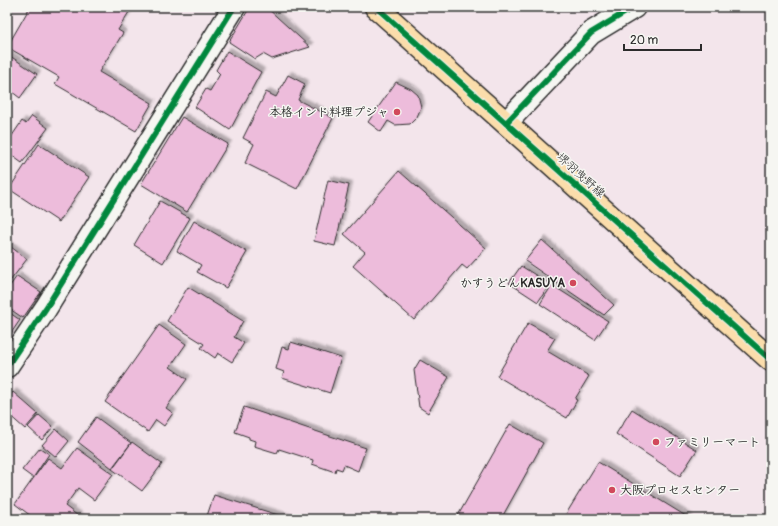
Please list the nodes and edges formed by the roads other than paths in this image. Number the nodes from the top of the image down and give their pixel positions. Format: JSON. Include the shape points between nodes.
{"nodes":[{"id":1,"x":234,"y":7,"type":"edge"},
{"id":2,"x":376,"y":7,"type":"edge"},
{"id":3,"x":634,"y":7,"type":"edge"},
{"id":4,"x":506,"y":123,"type":"junction"},
{"id":5,"x":771,"y":360,"type":"edge"},
{"id":6,"x":7,"y":366,"type":"edge"}],
"edges":[{"from":1,"to":6,"type":"street"},
{"from":2,"to":4,"type":"main road","name":"堺羽曳野線"},
{"from":3,"to":4,"type":"street","via":[[592,33]]},
{"from":4,"to":5,"type":"main road","name":"堺羽曳野線"}]}
